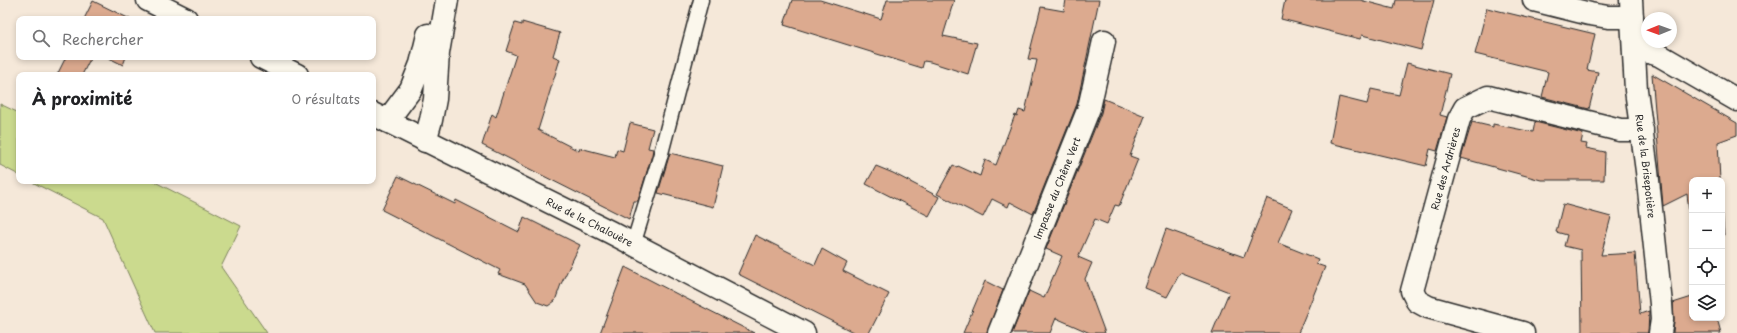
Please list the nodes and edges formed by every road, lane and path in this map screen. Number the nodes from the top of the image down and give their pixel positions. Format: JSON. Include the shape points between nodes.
{"nodes":[{"id":1,"x":148,"y":0,"type":"edge"},
{"id":2,"x":434,"y":0,"type":"edge"},
{"id":3,"x":447,"y":0,"type":"edge"},
{"id":4,"x":701,"y":0,"type":"edge"},
{"id":5,"x":1534,"y":0,"type":"edge"},
{"id":6,"x":1632,"y":8,"type":"edge"},
{"id":7,"x":180,"y":16,"type":"edge"},
{"id":8,"x":1104,"y":41,"type":"dead end"},
{"id":9,"x":1634,"y":48,"type":"junction"},
{"id":10,"x":267,"y":60,"type":"edge"},
{"id":11,"x":291,"y":72,"type":"edge"},
{"id":12,"x":1737,"y":100,"type":"edge"},
{"id":13,"x":380,"y":117,"type":"edge"},
{"id":14,"x":1642,"y":130,"type":"junction"},
{"id":15,"x":425,"y":141,"type":"junction"},
{"id":16,"x":633,"y":244,"type":"junction"},
{"id":17,"x":804,"y":333,"type":"edge"},
{"id":18,"x":999,"y":333,"type":"edge"},
{"id":19,"x":1523,"y":333,"type":"edge"},
{"id":20,"x":1660,"y":333,"type":"edge"}],
"edges":[{"from":1,"to":7,"type":"street"},
{"from":2,"to":13,"type":"street","via":[[421,64],[414,83],[411,89]]},
{"from":3,"to":15,"type":"street","via":[[438,53],[435,98]]},
{"from":4,"to":16,"type":"lane","via":[[660,156]]},
{"from":5,"to":6,"type":"street","via":[[1608,17]]},
{"from":6,"to":9,"type":"street","name":"Rue de la Brisepotière"},
{"from":8,"to":18,"type":"street","name":"Impasse du Chêne Vert","via":[[1089,108]]},
{"from":9,"to":12,"type":"street","via":[[1660,55]]},
{"from":9,"to":14,"type":"street","name":"Rue de la Brisepotière","via":[[1636,90]]},
{"from":10,"to":11,"type":"street"},
{"from":13,"to":15,"type":"street","name":"Rue de la Chalouère"},
{"from":14,"to":19,"type":"street","name":"Rue des Ardrières","via":[[1620,130],[1488,97],[1465,108],[1459,119],[1412,291],[1417,301],[1428,307]]},
{"from":14,"to":20,"type":"street","name":"Rue de la Brisepotière","via":[[1661,309]]},
{"from":15,"to":16,"type":"street","name":"Rue de la Chalouère"},
{"from":16,"to":17,"type":"street","name":"Rue de la Chalouère"}]}
